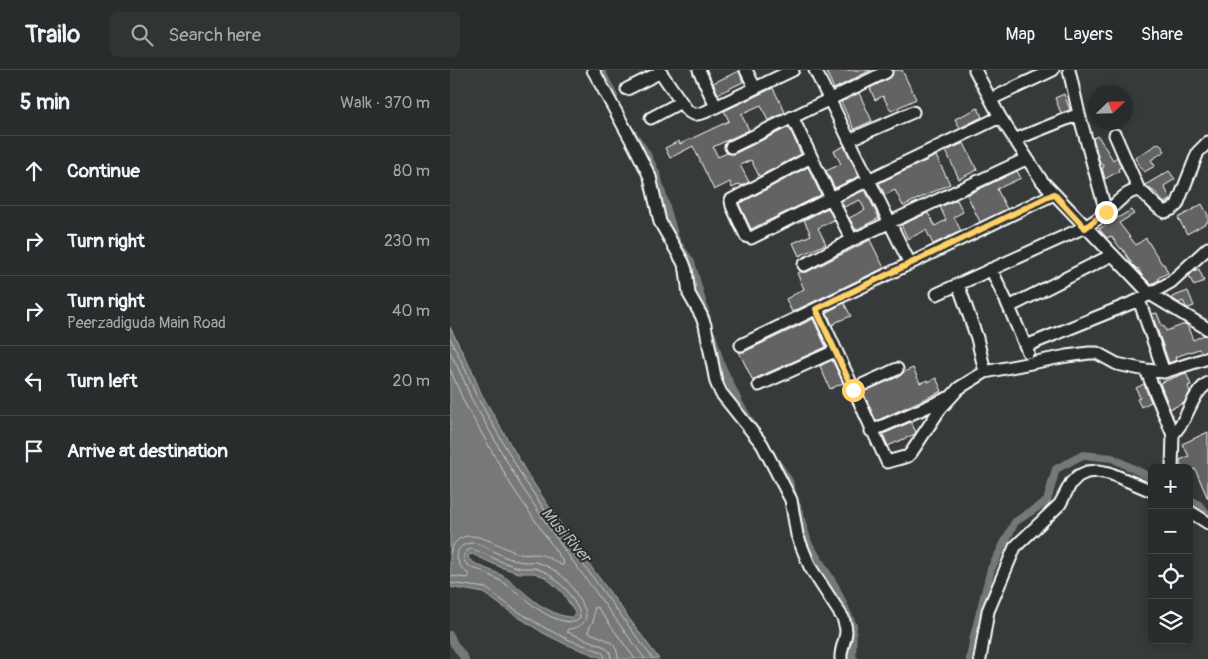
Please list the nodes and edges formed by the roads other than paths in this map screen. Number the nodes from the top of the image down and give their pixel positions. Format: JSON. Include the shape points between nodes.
{"nodes":[{"id":1,"x":593,"y":70,"type":"edge"},
{"id":2,"x":699,"y":70,"type":"edge"},
{"id":3,"x":746,"y":70,"type":"edge"},
{"id":4,"x":793,"y":70,"type":"edge"},
{"id":5,"x":815,"y":70,"type":"edge"},
{"id":6,"x":975,"y":70,"type":"edge"},
{"id":7,"x":1054,"y":70,"type":"edge"},
{"id":8,"x":1069,"y":70,"type":"edge"},
{"id":9,"x":660,"y":71,"type":"edge"},
{"id":10,"x":886,"y":72,"type":"dead end"},
{"id":11,"x":754,"y":88,"type":"junction"},
{"id":12,"x":627,"y":89,"type":"dead end"},
{"id":13,"x":830,"y":99,"type":"junction"},
{"id":14,"x":991,"y":99,"type":"junction"},
{"id":15,"x":681,"y":102,"type":"junction"},
{"id":16,"x":716,"y":106,"type":"junction"},
{"id":17,"x":912,"y":112,"type":"dead end"},
{"id":18,"x":1079,"y":114,"type":"junction"},
{"id":19,"x":792,"y":117,"type":"junction"},
{"id":20,"x":1000,"y":117,"type":"junction"},
{"id":21,"x":651,"y":118,"type":"dead end"},
{"id":22,"x":1115,"y":135,"type":"dead end"},
{"id":23,"x":849,"y":140,"type":"junction"},
{"id":24,"x":1014,"y":140,"type":"junction"},
{"id":25,"x":1208,"y":142,"type":"edge"},
{"id":26,"x":732,"y":147,"type":"dead end"},
{"id":27,"x":811,"y":157,"type":"junction"},
{"id":28,"x":1026,"y":158,"type":"junction"},
{"id":29,"x":870,"y":180,"type":"junction"},
{"id":30,"x":1139,"y":190,"type":"junction"},
{"id":31,"x":1054,"y":194,"type":"junction"},
{"id":32,"x":830,"y":198,"type":"junction"},
{"id":33,"x":1106,"y":212,"type":"junction"},
{"id":34,"x":890,"y":222,"type":"junction"},
{"id":35,"x":1085,"y":228,"type":"junction"},
{"id":36,"x":852,"y":240,"type":"junction"},
{"id":37,"x":1208,"y":248,"type":"edge"},
{"id":38,"x":1112,"y":255,"type":"junction"},
{"id":39,"x":910,"y":264,"type":"junction"},
{"id":40,"x":804,"y":265,"type":"dead end"},
{"id":41,"x":991,"y":269,"type":"junction"},
{"id":42,"x":958,"y":284,"type":"junction"},
{"id":43,"x":937,"y":294,"type":"dead end"},
{"id":44,"x":1150,"y":294,"type":"junction"},
{"id":45,"x":1139,"y":300,"type":"junction"},
{"id":46,"x":1009,"y":307,"type":"junction"},
{"id":47,"x":816,"y":309,"type":"junction"},
{"id":48,"x":1208,"y":330,"type":"edge"},
{"id":49,"x":741,"y":345,"type":"dead end"},
{"id":50,"x":1026,"y":346,"type":"junction"},
{"id":51,"x":836,"y":351,"type":"junction"},
{"id":52,"x":1208,"y":358,"type":"edge"},
{"id":53,"x":1033,"y":363,"type":"junction"},
{"id":54,"x":897,"y":369,"type":"dead end"},
{"id":55,"x":1146,"y":370,"type":"junction"},
{"id":56,"x":985,"y":372,"type":"junction"},
{"id":57,"x":1164,"y":372,"type":"junction"},
{"id":58,"x":1208,"y":383,"type":"edge"},
{"id":59,"x":759,"y":385,"type":"dead end"},
{"id":60,"x":853,"y":390,"type":"junction"},
{"id":61,"x":950,"y":396,"type":"junction"},
{"id":62,"x":872,"y":431,"type":"junction"},
{"id":63,"x":1173,"y":435,"type":"junction"},
{"id":64,"x":1172,"y":464,"type":"edge"},
{"id":65,"x":1148,"y":489,"type":"edge"},
{"id":66,"x":1193,"y":514,"type":"edge"},
{"id":67,"x":1208,"y":523,"type":"edge"},
{"id":68,"x":841,"y":659,"type":"edge"},
{"id":69,"x":980,"y":659,"type":"edge"}],
"edges":[{"from":1,"to":68,"type":"street","via":[[650,177],[660,222],[683,262],[689,294],[705,325],[716,382],[762,444],[791,500],[797,535],[810,567],[843,618],[846,634]]},
{"from":2,"to":16,"type":"street"},
{"from":3,"to":11,"type":"street"},
{"from":4,"to":11,"type":"street"},
{"from":5,"to":13,"type":"street"},
{"from":6,"to":14,"type":"street"},
{"from":7,"to":14,"type":"street"},
{"from":8,"to":18,"type":"street"},
{"from":9,"to":12,"type":"street"},
{"from":9,"to":15,"type":"street"},
{"from":10,"to":13,"type":"street"},
{"from":11,"to":16,"type":"street"},
{"from":13,"to":19,"type":"street"},
{"from":13,"to":23,"type":"street"},
{"from":14,"to":20,"type":"street"},
{"from":15,"to":16,"type":"street","via":[[690,114],[696,115]]},
{"from":15,"to":21,"type":"street"},
{"from":17,"to":23,"type":"street"},
{"from":18,"to":24,"type":"street"},
{"from":18,"to":33,"type":"street"},
{"from":19,"to":26,"type":"street"},
{"from":19,"to":27,"type":"street"},
{"from":20,"to":24,"type":"street"},
{"from":20,"to":29,"type":"street"},
{"from":22,"to":30,"type":"street"},
{"from":23,"to":29,"type":"street"},
{"from":24,"to":28,"type":"street"},
{"from":25,"to":30,"type":"street","via":[[1198,152],[1177,205],[1172,209],[1166,212],[1159,210]]},
{"from":27,"to":32,"type":"street"},
{"from":27,"to":32,"type":"street","via":[[735,197],[732,206],[746,236],[751,238]]},
{"from":28,"to":31,"type":"street"},
{"from":28,"to":34,"type":"street"},
{"from":29,"to":32,"type":"street"},
{"from":29,"to":34,"type":"street"},
{"from":30,"to":33,"type":"street","via":[[1128,193]]},
{"from":31,"to":35,"type":"street"},
{"from":31,"to":39,"type":"street"},
{"from":32,"to":36,"type":"street"},
{"from":33,"to":35,"type":"street"},
{"from":34,"to":36,"type":"street"},
{"from":34,"to":39,"type":"street"},
{"from":35,"to":38,"type":"street"},
{"from":35,"to":41,"type":"street"},
{"from":36,"to":40,"type":"street"},
{"from":37,"to":44,"type":"street","via":[[1171,282]]},
{"from":38,"to":44,"type":"street"},
{"from":38,"to":46,"type":"street"},
{"from":39,"to":47,"type":"street"},
{"from":41,"to":42,"type":"street"},
{"from":41,"to":46,"type":"street"},
{"from":42,"to":43,"type":"street"},
{"from":42,"to":56,"type":"street"},
{"from":44,"to":45,"type":"street"},
{"from":44,"to":48,"type":"street"},
{"from":45,"to":50,"type":"street"},
{"from":45,"to":57,"type":"street"},
{"from":46,"to":50,"type":"street"},
{"from":47,"to":49,"type":"street"},
{"from":47,"to":51,"type":"street"},
{"from":50,"to":53,"type":"street"},
{"from":51,"to":59,"type":"street"},
{"from":51,"to":60,"type":"street"},
{"from":52,"to":57,"type":"street"},
{"from":53,"to":55,"type":"street","via":[[1097,353],[1116,364]]},
{"from":53,"to":56,"type":"street"},
{"from":54,"to":60,"type":"street"},
{"from":55,"to":57,"type":"street"},
{"from":55,"to":63,"type":"street"},
{"from":56,"to":61,"type":"street"},
{"from":58,"to":63,"type":"street","via":[[1199,390]]},
{"from":60,"to":62,"type":"street"},
{"from":61,"to":62,"type":"street"},
{"from":61,"to":62,"type":"street","via":[[908,456],[887,462]]},
{"from":63,"to":64,"type":"street"},
{"from":65,"to":69,"type":"street","via":[[1098,471],[1087,472],[1070,483],[1060,504],[1015,547],[988,611]]},
{"from":66,"to":67,"type":"street"}]}
